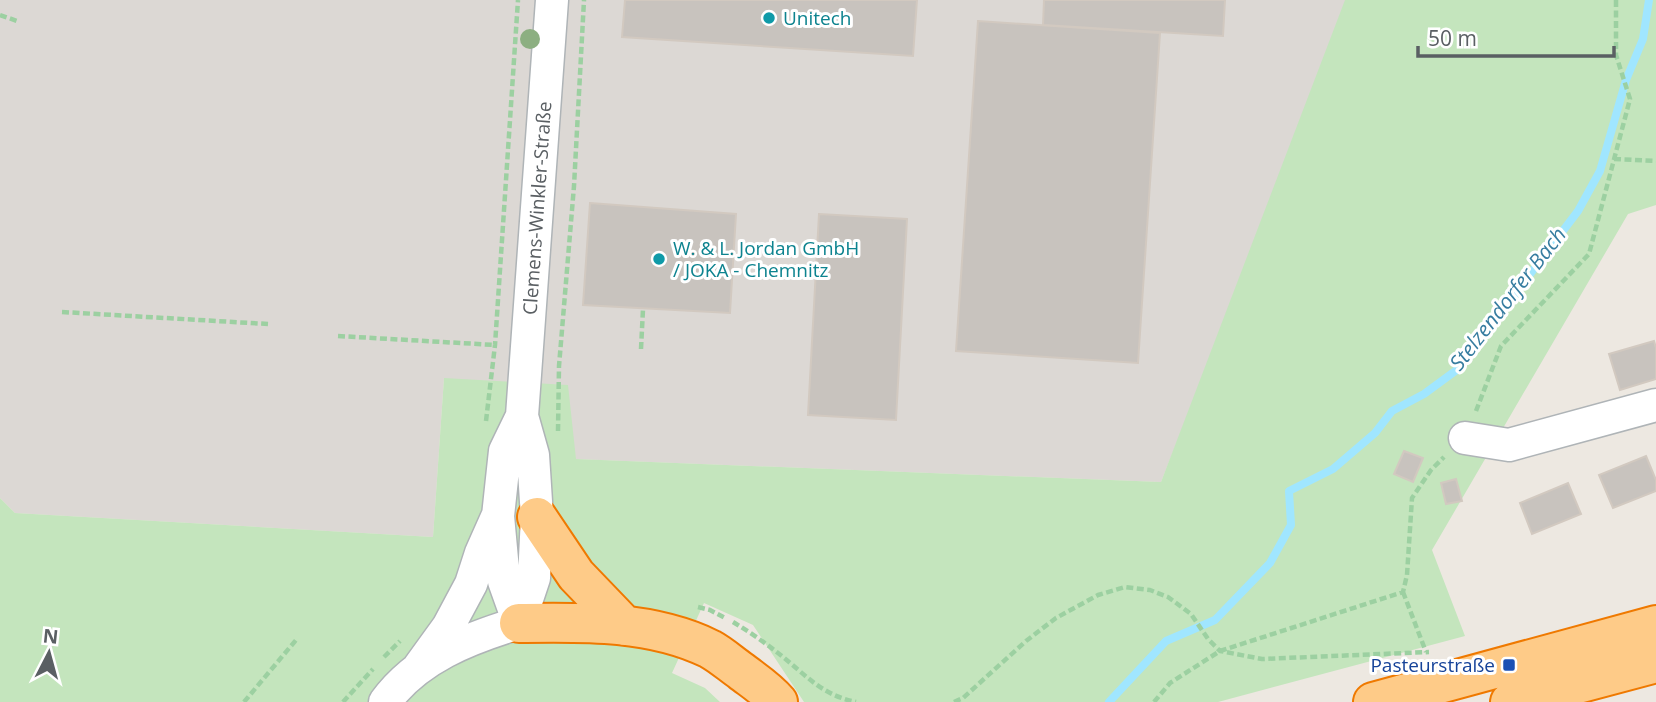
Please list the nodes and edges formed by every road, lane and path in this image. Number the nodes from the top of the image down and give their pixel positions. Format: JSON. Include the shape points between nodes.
{"nodes":[{"id":1,"x":518,"y":0,"type":"edge"},
{"id":2,"x":552,"y":0,"type":"edge"},
{"id":3,"x":584,"y":0,"type":"edge"},
{"id":4,"x":1616,"y":0,"type":"edge"},
{"id":5,"x":0,"y":15,"type":"edge"},
{"id":6,"x":17,"y":21,"type":"dead end"},
{"id":7,"x":1614,"y":159,"type":"junction"},
{"id":8,"x":1656,"y":161,"type":"edge"},
{"id":9,"x":643,"y":309,"type":"dead end"},
{"id":10,"x":62,"y":312,"type":"dead end"},
{"id":11,"x":268,"y":324,"type":"dead end"},
{"id":12,"x":338,"y":336,"type":"dead end"},
{"id":13,"x":495,"y":345,"type":"junction"},
{"id":14,"x":641,"y":349,"type":"dead end"},
{"id":15,"x":1656,"y":405,"type":"edge"},
{"id":16,"x":522,"y":416,"type":"junction"},
{"id":17,"x":485,"y":423,"type":"dead end"},
{"id":18,"x":558,"y":432,"type":"dead end"},
{"id":19,"x":1465,"y":438,"type":"junction"},
{"id":20,"x":498,"y":516,"type":"junction"},
{"id":21,"x":537,"y":517,"type":"junction"},
{"id":22,"x":1403,"y":592,"type":"junction"},
{"id":23,"x":519,"y":623,"type":"junction"},
{"id":24,"x":1656,"y":625,"type":"edge"},
{"id":25,"x":625,"y":626,"type":"junction"},
{"id":26,"x":296,"y":640,"type":"dead end"},
{"id":27,"x":1220,"y":651,"type":"junction"},
{"id":28,"x":1426,"y":652,"type":"junction"},
{"id":29,"x":1437,"y":653,"type":"dead end"},
{"id":30,"x":1656,"y":663,"type":"edge"},
{"id":31,"x":419,"y":667,"type":"junction"},
{"id":32,"x":736,"y":668,"type":"junction"},
{"id":33,"x":244,"y":702,"type":"edge"},
{"id":34,"x":385,"y":702,"type":"edge"},
{"id":35,"x":753,"y":702,"type":"edge"},
{"id":36,"x":778,"y":702,"type":"edge"},
{"id":37,"x":954,"y":702,"type":"edge"},
{"id":38,"x":1154,"y":702,"type":"edge"},
{"id":39,"x":1373,"y":702,"type":"edge"},
{"id":40,"x":1510,"y":702,"type":"edge"}],
"edges":[{"from":1,"to":13,"type":"path"},
{"from":2,"to":16,"type":"street","name":"Clemens-Winkler-Straße"},
{"from":3,"to":18,"type":"path"},
{"from":4,"to":7,"type":"path","via":[[1616,55],[1630,99]]},
{"from":5,"to":6,"type":"path"},
{"from":7,"to":8,"type":"path"},
{"from":7,"to":19,"type":"path","via":[[1588,254],[1501,346]]},
{"from":9,"to":14,"type":"path"},
{"from":10,"to":11,"type":"path"},
{"from":12,"to":13,"type":"path"},
{"from":13,"to":17,"type":"path"},
{"from":15,"to":19,"type":"street","via":[[1509,445]]},
{"from":16,"to":20,"type":"street","name":"Clemens-Winkler-Straße","via":[[505,451]]},
{"from":16,"to":21,"type":"street","name":"Clemens-Winkler-Straße","via":[[533,455]]},
{"from":19,"to":22,"type":"path","via":[[1431,470],[1412,498]]},
{"from":20,"to":23,"type":"street","name":"Clemens-Winkler-Straße","via":[[504,581]]},
{"from":20,"to":31,"type":"street","name":"Clemens-Winkler-Straße","via":[[471,584]]},
{"from":21,"to":23,"type":"street","name":"Clemens-Winkler-Straße","via":[[534,578]]},
{"from":21,"to":25,"type":"highway","via":[[576,575]]},
{"from":22,"to":27,"type":"path"},
{"from":22,"to":28,"type":"path"},
{"from":23,"to":25,"type":"highway"},
{"from":23,"to":31,"type":"street","via":[[477,636]]},
{"from":24,"to":39,"type":"highway"},
{"from":25,"to":32,"type":"highway","via":[[681,637]]},
{"from":26,"to":33,"type":"path"},
{"from":27,"to":28,"type":"path","via":[[1262,659]]},
{"from":27,"to":37,"type":"path","via":[[1191,614],[1168,597],[1125,587],[1098,595],[1056,618]]},
{"from":27,"to":38,"type":"path","via":[[1170,683]]},
{"from":28,"to":29,"type":"path"},
{"from":30,"to":40,"type":"highway"},
{"from":31,"to":34,"type":"street"},
{"from":32,"to":35,"type":"highway"},
{"from":32,"to":36,"type":"highway"}]}
